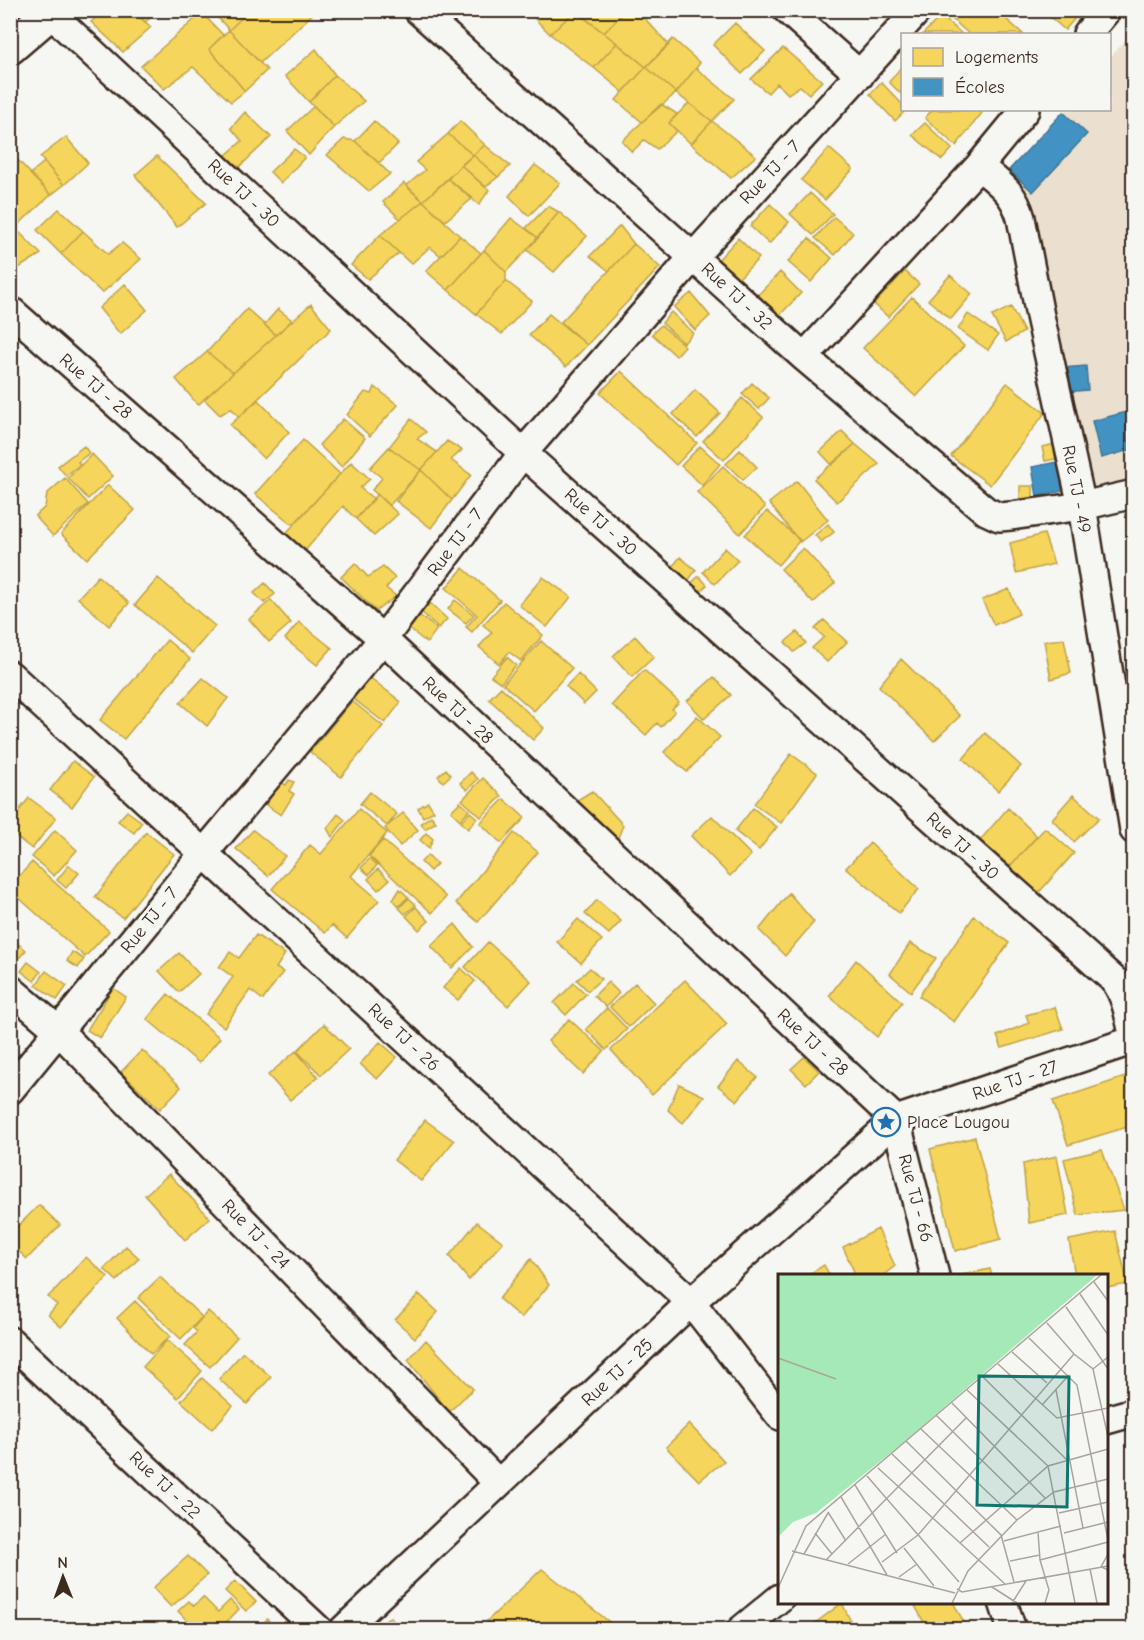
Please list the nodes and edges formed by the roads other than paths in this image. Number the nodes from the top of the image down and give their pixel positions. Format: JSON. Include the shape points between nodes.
{"nodes":[{"id":1,"x":418,"y":10,"type":"edge"},
{"id":2,"x":787,"y":10,"type":"edge"},
{"id":3,"x":918,"y":10,"type":"edge"},
{"id":4,"x":1107,"y":10,"type":"edge"},
{"id":5,"x":52,"y":12,"type":"edge"},
{"id":6,"x":1088,"y":33,"type":"edge"},
{"id":7,"x":10,"y":46,"type":"edge"},
{"id":8,"x":860,"y":75,"type":"junction"},
{"id":9,"x":1024,"y":111,"type":"edge"},
{"id":10,"x":979,"y":166,"type":"junction"},
{"id":11,"x":693,"y":256,"type":"junction"},
{"id":12,"x":10,"y":310,"type":"edge"},
{"id":13,"x":804,"y":357,"type":"junction"},
{"id":14,"x":523,"y":453,"type":"junction"},
{"id":15,"x":1134,"y":494,"type":"edge"},
{"id":16,"x":1082,"y":506,"type":"junction"},
{"id":17,"x":383,"y":639,"type":"junction"},
{"id":18,"x":10,"y":675,"type":"edge"},
{"id":19,"x":1134,"y":830,"type":"edge"},
{"id":20,"x":204,"y":853,"type":"junction"},
{"id":21,"x":10,"y":989,"type":"edge"},
{"id":22,"x":59,"y":1031,"type":"junction"},
{"id":23,"x":1134,"y":1039,"type":"edge"},
{"id":24,"x":10,"y":1090,"type":"edge"},
{"id":25,"x":896,"y":1120,"type":"junction"},
{"id":26,"x":935,"y":1274,"type":"edge"},
{"id":27,"x":691,"y":1302,"type":"junction"},
{"id":28,"x":10,"y":1341,"type":"edge"},
{"id":29,"x":778,"y":1413,"type":"edge"},
{"id":30,"x":1134,"y":1413,"type":"edge"},
{"id":31,"x":1108,"y":1420,"type":"edge"},
{"id":32,"x":498,"y":1483,"type":"junction"},
{"id":33,"x":778,"y":1600,"type":"edge"},
{"id":34,"x":1004,"y":1604,"type":"edge"},
{"id":35,"x":319,"y":1629,"type":"edge"},
{"id":36,"x":343,"y":1629,"type":"edge"},
{"id":37,"x":741,"y":1629,"type":"edge"},
{"id":38,"x":1012,"y":1629,"type":"edge"}],
"edges":[{"from":1,"to":11,"type":"street","name":"Rue TJ - 32"},
{"from":2,"to":8,"type":"street"},
{"from":3,"to":8,"type":"street","name":"Rue TJ - 7"},
{"from":4,"to":6,"type":"street"},
{"from":5,"to":7,"type":"street"},
{"from":5,"to":14,"type":"street","name":"Rue TJ - 30"},
{"from":8,"to":11,"type":"street","name":"Rue TJ - 7"},
{"from":9,"to":10,"type":"street"},
{"from":10,"to":13,"type":"street"},
{"from":10,"to":16,"type":"street","name":"Rue TJ - 49","via":[[1017,202]]},
{"from":11,"to":13,"type":"street","name":"Rue TJ - 32"},
{"from":11,"to":14,"type":"street","name":"Rue TJ - 7"},
{"from":12,"to":17,"type":"street","name":"Rue TJ - 28"},
{"from":13,"to":16,"type":"street","name":"Rue TJ - 32","via":[[986,511],[999,517]]},
{"from":14,"to":17,"type":"street","name":"Rue TJ - 7"},
{"from":14,"to":23,"type":"street","name":"Rue TJ - 30","via":[[1115,981],[1122,991]]},
{"from":15,"to":16,"type":"street","name":"Rue TJ - 32"},
{"from":16,"to":19,"type":"street","name":"Rue TJ - 49"},
{"from":17,"to":20,"type":"street","name":"Rue TJ - 7"},
{"from":17,"to":25,"type":"street","name":"Rue TJ - 28"},
{"from":18,"to":20,"type":"street","name":"Rue TJ - 26"},
{"from":20,"to":22,"type":"street","name":"Rue TJ - 7"},
{"from":20,"to":27,"type":"street","name":"Rue TJ - 26"},
{"from":21,"to":22,"type":"street","name":"Rue TJ - 24"},
{"from":22,"to":24,"type":"street","name":"Rue TJ - 7"},
{"from":22,"to":32,"type":"street","name":"Rue TJ - 24"},
{"from":23,"to":25,"type":"street","name":"Rue TJ - 27"},
{"from":25,"to":26,"type":"street","name":"Rue TJ - 66"},
{"from":25,"to":27,"type":"street","name":"Rue TJ - 25"},
{"from":27,"to":29,"type":"street","name":"Rue TJ - 26"},
{"from":27,"to":32,"type":"street","name":"Rue TJ - 25"},
{"from":28,"to":35,"type":"street","name":"Rue TJ - 22"},
{"from":30,"to":31,"type":"street"},
{"from":32,"to":36,"type":"street","name":"Rue TJ - 25"},
{"from":33,"to":37,"type":"street"},
{"from":34,"to":38,"type":"street"}]}
